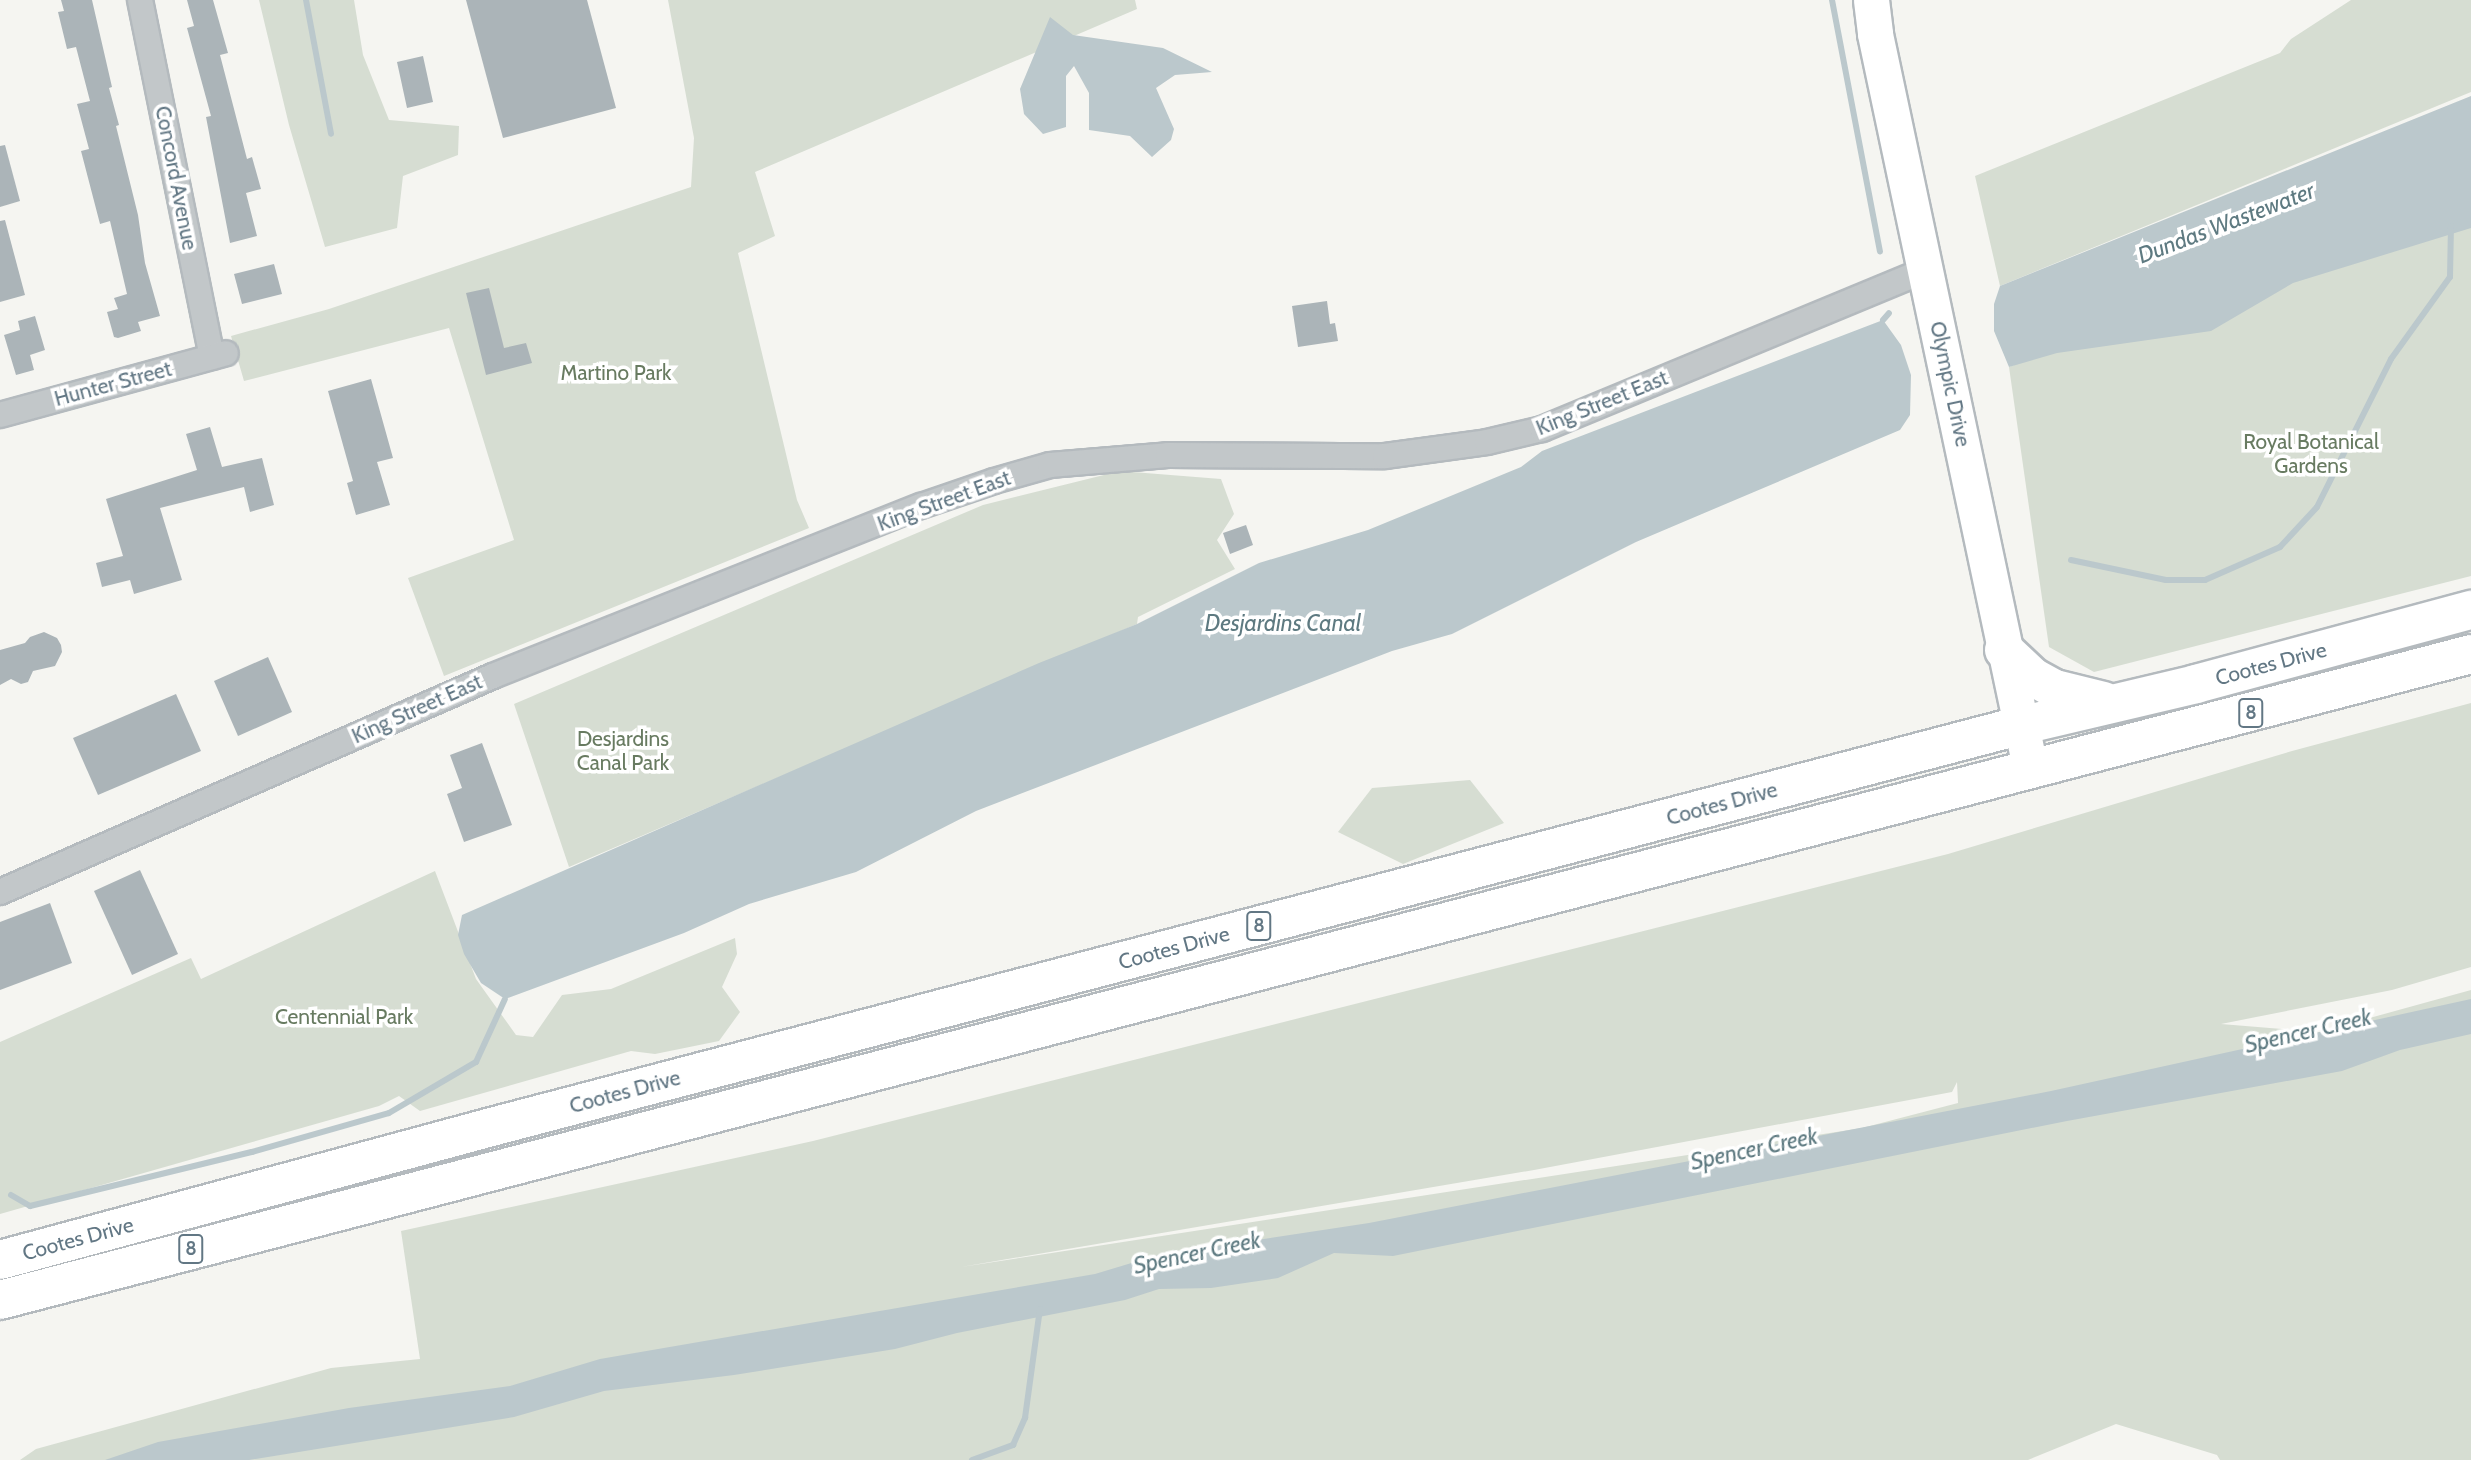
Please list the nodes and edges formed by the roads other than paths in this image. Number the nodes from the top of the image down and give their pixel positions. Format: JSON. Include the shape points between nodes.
{"nodes":[{"id":1,"x":139,"y":0,"type":"edge"},
{"id":2,"x":1871,"y":0,"type":"edge"},
{"id":3,"x":1926,"y":270,"type":"junction"},
{"id":4,"x":219,"y":355,"type":"joint"},
{"id":5,"x":0,"y":415,"type":"edge"},
{"id":6,"x":2471,"y":610,"type":"edge"},
{"id":7,"x":2004,"y":650,"type":"junction"},
{"id":8,"x":2471,"y":654,"type":"edge"},
{"id":9,"x":2113,"y":703,"type":"junction"},
{"id":10,"x":2019,"y":726,"type":"junction"},
{"id":11,"x":2030,"y":767,"type":"junction"},
{"id":12,"x":0,"y":892,"type":"edge"},
{"id":13,"x":0,"y":1261,"type":"edge"},
{"id":14,"x":0,"y":1300,"type":"edge"}],
"edges":[{"from":1,"to":4,"type":"street","name":"Concord Avenue"},
{"from":2,"to":3,"type":"main road","name":"Olympic Drive"},
{"from":3,"to":7,"type":"main road","name":"Olympic Drive"},
{"from":3,"to":12,"type":"street","name":"King Street East","via":[[1542,429],[1520,434],[1385,456],[1168,455],[1063,464],[994,481],[493,676]]},
{"from":4,"to":5,"type":"street","name":"Hunter Street"},
{"from":6,"to":9,"type":"main road","name":"Cootes Drive","number":"8"},
{"from":7,"to":9,"type":"main road","via":[[2054,689]]},
{"from":7,"to":10,"type":"main road","name":"Olympic Drive"},
{"from":8,"to":11,"type":"main road","name":"Cootes Drive","number":"8"},
{"from":9,"to":10,"type":"main road","name":"Cootes Drive","number":"8"},
{"from":10,"to":11,"type":"main road","name":"Olympic Drive"},
{"from":10,"to":13,"type":"main road","name":"Cootes Drive","number":"8"},
{"from":11,"to":14,"type":"main road","name":"Cootes Drive","number":"8"}]}
